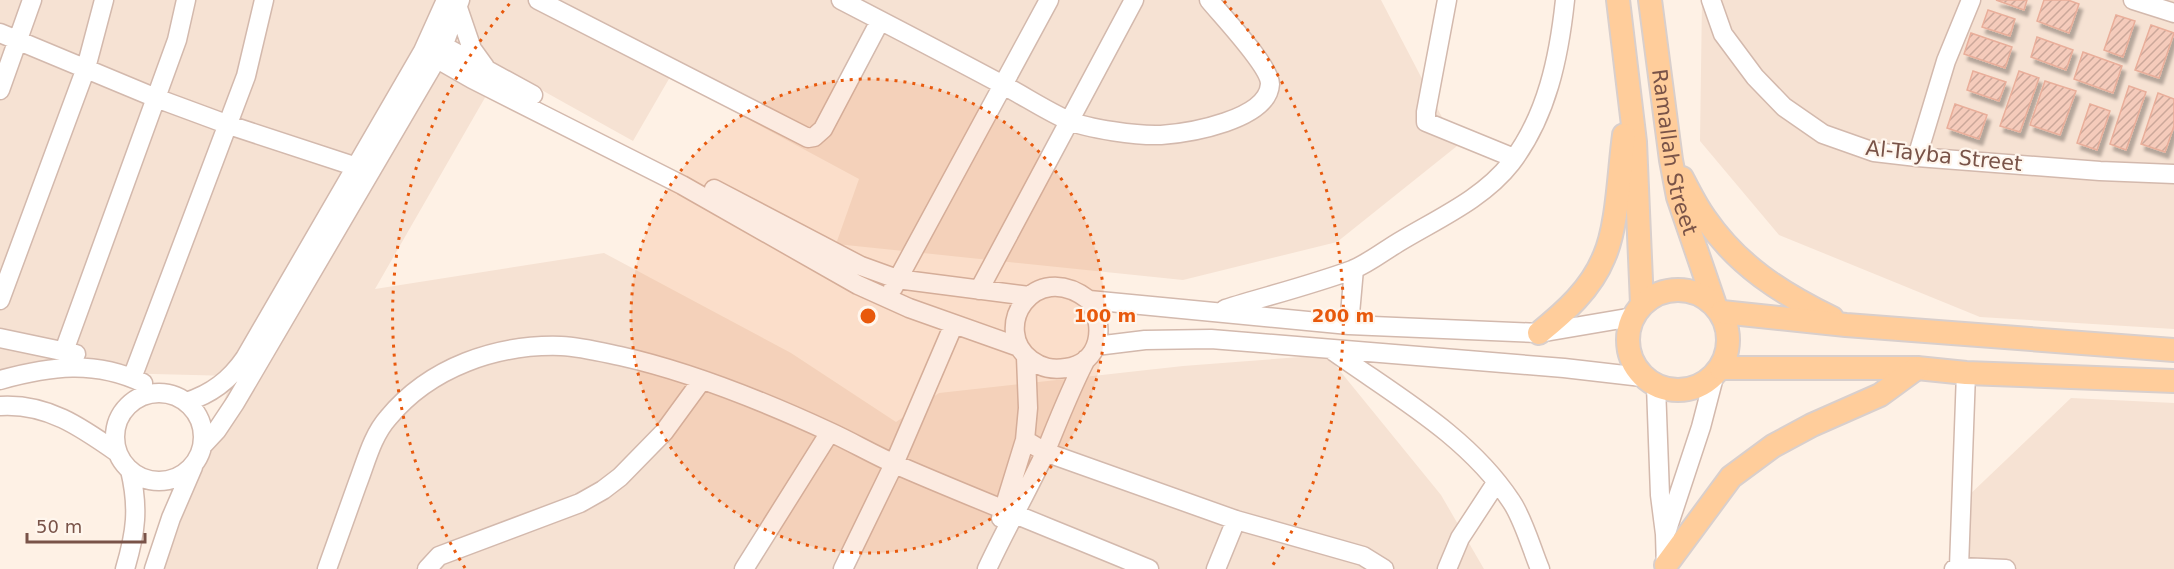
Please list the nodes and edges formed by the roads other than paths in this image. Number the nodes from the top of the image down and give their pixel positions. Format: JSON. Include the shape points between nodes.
{"nodes":[{"id":1,"x":32,"y":0,"type":"edge"},
{"id":2,"x":104,"y":0,"type":"edge"},
{"id":3,"x":186,"y":0,"type":"edge"},
{"id":4,"x":264,"y":0,"type":"edge"},
{"id":5,"x":538,"y":0,"type":"edge"},
{"id":6,"x":841,"y":0,"type":"edge"},
{"id":7,"x":1050,"y":0,"type":"edge"},
{"id":8,"x":1134,"y":0,"type":"edge"},
{"id":9,"x":1209,"y":0,"type":"edge"},
{"id":10,"x":1447,"y":0,"type":"edge"},
{"id":11,"x":1565,"y":0,"type":"edge"},
{"id":12,"x":1618,"y":0,"type":"edge"},
{"id":13,"x":1650,"y":0,"type":"edge"},
{"id":14,"x":1711,"y":0,"type":"edge"},
{"id":15,"x":1971,"y":0,"type":"edge"},
{"id":16,"x":2133,"y":0,"type":"edge"},
{"id":17,"x":455,"y":3,"type":"edge"},
{"id":18,"x":2174,"y":14,"type":"edge"},
{"id":19,"x":880,"y":21,"type":"junction"},
{"id":20,"x":0,"y":33,"type":"edge"},
{"id":21,"x":18,"y":40,"type":"junction"},
{"id":22,"x":433,"y":49,"type":"junction"},
{"id":23,"x":86,"y":68,"type":"junction"},
{"id":24,"x":490,"y":73,"type":"junction"},
{"id":25,"x":472,"y":79,"type":"junction"},
{"id":26,"x":422,"y":83,"type":"junction"},
{"id":27,"x":1003,"y":85,"type":"junction"},
{"id":28,"x":1629,"y":89,"type":"junction"},
{"id":29,"x":0,"y":90,"type":"edge"},
{"id":30,"x":156,"y":98,"type":"junction"},
{"id":31,"x":1068,"y":121,"type":"junction"},
{"id":32,"x":229,"y":125,"type":"junction"},
{"id":33,"x":1917,"y":157,"type":"junction"},
{"id":34,"x":1514,"y":158,"type":"junction"},
{"id":35,"x":1671,"y":160,"type":"junction"},
{"id":36,"x":364,"y":170,"type":"junction"},
{"id":37,"x":2174,"y":174,"type":"edge"},
{"id":38,"x":1354,"y":269,"type":"junction"},
{"id":39,"x":897,"y":279,"type":"junction"},
{"id":40,"x":979,"y":290,"type":"junction"},
{"id":41,"x":1029,"y":296,"type":"junction"},
{"id":42,"x":888,"y":298,"type":"junction"},
{"id":43,"x":0,"y":300,"type":"edge"},
{"id":44,"x":1089,"y":300,"type":"junction"},
{"id":45,"x":1718,"y":307,"type":"junction"},
{"id":46,"x":1637,"y":311,"type":"junction"},
{"id":47,"x":1218,"y":312,"type":"junction"},
{"id":48,"x":954,"y":324,"type":"junction"},
{"id":49,"x":1349,"y":325,"type":"junction"},
{"id":50,"x":1846,"y":325,"type":"junction"},
{"id":51,"x":1539,"y":333,"type":"junction"},
{"id":52,"x":0,"y":338,"type":"edge"},
{"id":53,"x":1331,"y":350,"type":"junction"},
{"id":54,"x":2174,"y":350,"type":"edge"},
{"id":55,"x":64,"y":351,"type":"junction"},
{"id":56,"x":1023,"y":352,"type":"junction"},
{"id":57,"x":1091,"y":353,"type":"junction"},
{"id":58,"x":1917,"y":368,"type":"junction"},
{"id":59,"x":109,"y":370,"type":"junction"},
{"id":60,"x":1718,"y":372,"type":"junction"},
{"id":61,"x":1966,"y":373,"type":"junction"},
{"id":62,"x":132,"y":378,"type":"junction"},
{"id":63,"x":0,"y":380,"type":"edge"},
{"id":64,"x":702,"y":380,"type":"junction"},
{"id":65,"x":2174,"y":381,"type":"edge"},
{"id":66,"x":1649,"y":382,"type":"junction"},
{"id":67,"x":167,"y":394,"type":"junction"},
{"id":68,"x":186,"y":402,"type":"junction"},
{"id":69,"x":0,"y":406,"type":"edge"},
{"id":70,"x":830,"y":432,"type":"junction"},
{"id":71,"x":1025,"y":440,"type":"junction"},
{"id":72,"x":203,"y":445,"type":"junction"},
{"id":73,"x":1045,"y":452,"type":"junction"},
{"id":74,"x":118,"y":453,"type":"junction"},
{"id":75,"x":195,"y":464,"type":"junction"},
{"id":76,"x":894,"y":464,"type":"junction"},
{"id":77,"x":130,"y":470,"type":"junction"},
{"id":78,"x":1496,"y":483,"type":"junction"},
{"id":79,"x":1010,"y":511,"type":"junction"},
{"id":80,"x":1236,"y":520,"type":"junction"},
{"id":81,"x":1665,"y":534,"type":"junction"},
{"id":82,"x":1666,"y":567,"type":"edge"},
{"id":83,"x":1957,"y":568,"type":"edge"},
{"id":84,"x":125,"y":569,"type":"edge"},
{"id":85,"x":154,"y":569,"type":"edge"},
{"id":86,"x":327,"y":569,"type":"edge"},
{"id":87,"x":427,"y":569,"type":"edge"},
{"id":88,"x":744,"y":569,"type":"edge"},
{"id":89,"x":843,"y":569,"type":"edge"},
{"id":90,"x":987,"y":569,"type":"edge"},
{"id":91,"x":1149,"y":569,"type":"edge"},
{"id":92,"x":1216,"y":569,"type":"edge"},
{"id":93,"x":1384,"y":569,"type":"edge"},
{"id":94,"x":1447,"y":569,"type":"edge"},
{"id":95,"x":1540,"y":569,"type":"edge"},
{"id":96,"x":2006,"y":569,"type":"edge"}],
"edges":[{"from":1,"to":21,"type":"street"},
{"from":2,"to":23,"type":"street"},
{"from":3,"to":30,"type":"street","via":[[177,40]]},
{"from":4,"to":32,"type":"street","via":[[246,76]]},
{"from":5,"to":19,"type":"street","via":[[808,138],[822,129]]},
{"from":6,"to":19,"type":"street"},
{"from":7,"to":27,"type":"street"},
{"from":8,"to":31,"type":"street"},
{"from":9,"to":31,"type":"street","via":[[1268,74],[1270,84],[1260,104],[1245,116],[1162,135]]},
{"from":10,"to":34,"type":"street","via":[[1426,123]]},
{"from":11,"to":34,"type":"street","via":[[1551,80],[1535,122]]},
{"from":12,"to":28,"type":"main road","name":"Ramallah Street"},
{"from":13,"to":35,"type":"main road","name":"Ramallah Street"},
{"from":14,"to":33,"type":"street","name":"Al-Tayba Street","via":[[1723,34],[1755,77],[1784,107],[1823,134],[1874,152]]},
{"from":15,"to":33,"type":"street","via":[[1946,61]]},
{"from":16,"to":18,"type":"street"},
{"from":17,"to":22,"type":"street"},
{"from":17,"to":24,"type":"street","via":[[472,49]]},
{"from":19,"to":27,"type":"street"},
{"from":20,"to":21,"type":"street"},
{"from":21,"to":23,"type":"street"},
{"from":21,"to":29,"type":"street"},
{"from":22,"to":24,"type":"street"},
{"from":22,"to":25,"type":"street"},
{"from":22,"to":26,"type":"street"},
{"from":22,"to":36,"type":"street"},
{"from":23,"to":30,"type":"street"},
{"from":23,"to":43,"type":"street"},
{"from":24,"to":39,"type":"street","via":[[861,266]]},
{"from":25,"to":26,"type":"street","via":[[451,76]]},
{"from":25,"to":42,"type":"street","via":[[682,185],[858,285]]},
{"from":26,"to":36,"type":"street"},
{"from":27,"to":31,"type":"street"},
{"from":27,"to":39,"type":"street"},
{"from":28,"to":46,"type":"main road","name":"Ramallah Street","via":[[1635,142]]},
{"from":28,"to":51,"type":"main road","via":[[1611,234],[1604,258],[1589,284],[1565,312]]},
{"from":30,"to":32,"type":"street"},
{"from":30,"to":55,"type":"street"},
{"from":31,"to":40,"type":"street"},
{"from":32,"to":36,"type":"street"},
{"from":32,"to":62,"type":"street"},
{"from":33,"to":37,"type":"street","name":"Al-Tayba Street"},
{"from":34,"to":38,"type":"street","via":[[1491,184],[1468,201]]},
{"from":35,"to":45,"type":"main road","name":"Ramallah Street","via":[[1684,219]]},
{"from":35,"to":50,"type":"main road","via":[[1704,217],[1731,250],[1792,299]]},
{"from":36,"to":68,"type":"street","via":[[238,368],[222,385]]},
{"from":36,"to":72,"type":"street","via":[[235,403]]},
{"from":38,"to":47,"type":"street"},
{"from":38,"to":49,"type":"street"},
{"from":39,"to":40,"type":"street"},
{"from":39,"to":42,"type":"street"},
{"from":40,"to":41,"type":"street"},
{"from":41,"to":44,"type":"street","via":[[1060,285]]},
{"from":41,"to":56,"type":"street","via":[[1016,320],[1015,334]]},
{"from":42,"to":48,"type":"street"},
{"from":44,"to":47,"type":"street"},
{"from":44,"to":57,"type":"street","via":[[1099,322]]},
{"from":45,"to":46,"type":"main road","via":[[1696,293],[1680,290],[1654,296]]},
{"from":45,"to":50,"type":"main road"},
{"from":45,"to":60,"type":"main road","via":[[1728,339]]},
{"from":46,"to":51,"type":"street"},
{"from":46,"to":66,"type":"main road","via":[[1629,330],[1629,345],[1632,360]]},
{"from":47,"to":49,"type":"street"},
{"from":48,"to":56,"type":"street"},
{"from":48,"to":76,"type":"street"},
{"from":49,"to":51,"type":"street"},
{"from":50,"to":54,"type":"main road"},
{"from":52,"to":55,"type":"street"},
{"from":53,"to":57,"type":"street","via":[[1211,339],[1145,340]]},
{"from":53,"to":66,"type":"street","via":[[1564,368]]},
{"from":53,"to":78,"type":"street","via":[[1456,440]]},
{"from":55,"to":59,"type":"street","via":[[94,360]]},
{"from":56,"to":57,"type":"street","via":[[1040,366],[1056,370],[1072,368]]},
{"from":56,"to":71,"type":"street","via":[[1028,408]]},
{"from":57,"to":73,"type":"street","via":[[1068,393]]},
{"from":58,"to":60,"type":"main road"},
{"from":58,"to":61,"type":"main road"},
{"from":58,"to":82,"type":"main road","via":[[1880,395],[1773,446],[1731,477]]},
{"from":59,"to":62,"type":"street"},
{"from":59,"to":63,"type":"street","via":[[47,368]]},
{"from":60,"to":66,"type":"main road","via":[[1702,385],[1688,389],[1675,390]]},
{"from":60,"to":81,"type":"street"},
{"from":61,"to":65,"type":"main road"},
{"from":61,"to":83,"type":"street"},
{"from":62,"to":67,"type":"street"},
{"from":64,"to":70,"type":"street"},
{"from":64,"to":86,"type":"street","via":[[649,363],[562,346],[499,352],[454,367],[429,382],[387,419],[372,445]]},
{"from":64,"to":87,"type":"street","via":[[664,432],[603,490],[580,503],[439,556]]},
{"from":66,"to":81,"type":"street"},
{"from":67,"to":68,"type":"street"},
{"from":67,"to":74,"type":"street","via":[[146,395],[128,405],[115,433]]},
{"from":68,"to":72,"type":"street","via":[[202,426]]},
{"from":69,"to":74,"type":"street","via":[[22,406],[55,414]]},
{"from":70,"to":76,"type":"street"},
{"from":70,"to":88,"type":"street"},
{"from":71,"to":73,"type":"street"},
{"from":71,"to":79,"type":"street"},
{"from":72,"to":75,"type":"street"},
{"from":73,"to":79,"type":"street"},
{"from":73,"to":80,"type":"street"},
{"from":74,"to":77,"type":"street"},
{"from":75,"to":77,"type":"street","via":[[169,480],[148,480]]},
{"from":75,"to":85,"type":"street"},
{"from":76,"to":79,"type":"street"},
{"from":76,"to":89,"type":"street"},
{"from":77,"to":84,"type":"street","via":[[136,518]]},
{"from":78,"to":94,"type":"street","via":[[1460,538]]},
{"from":78,"to":95,"type":"street","via":[[1513,502]]},
{"from":79,"to":90,"type":"street"},
{"from":79,"to":91,"type":"street"},
{"from":80,"to":92,"type":"street"},
{"from":80,"to":93,"type":"street","via":[[1363,556]]},
{"from":81,"to":82,"type":"street"},
{"from":83,"to":96,"type":"street"}]}
